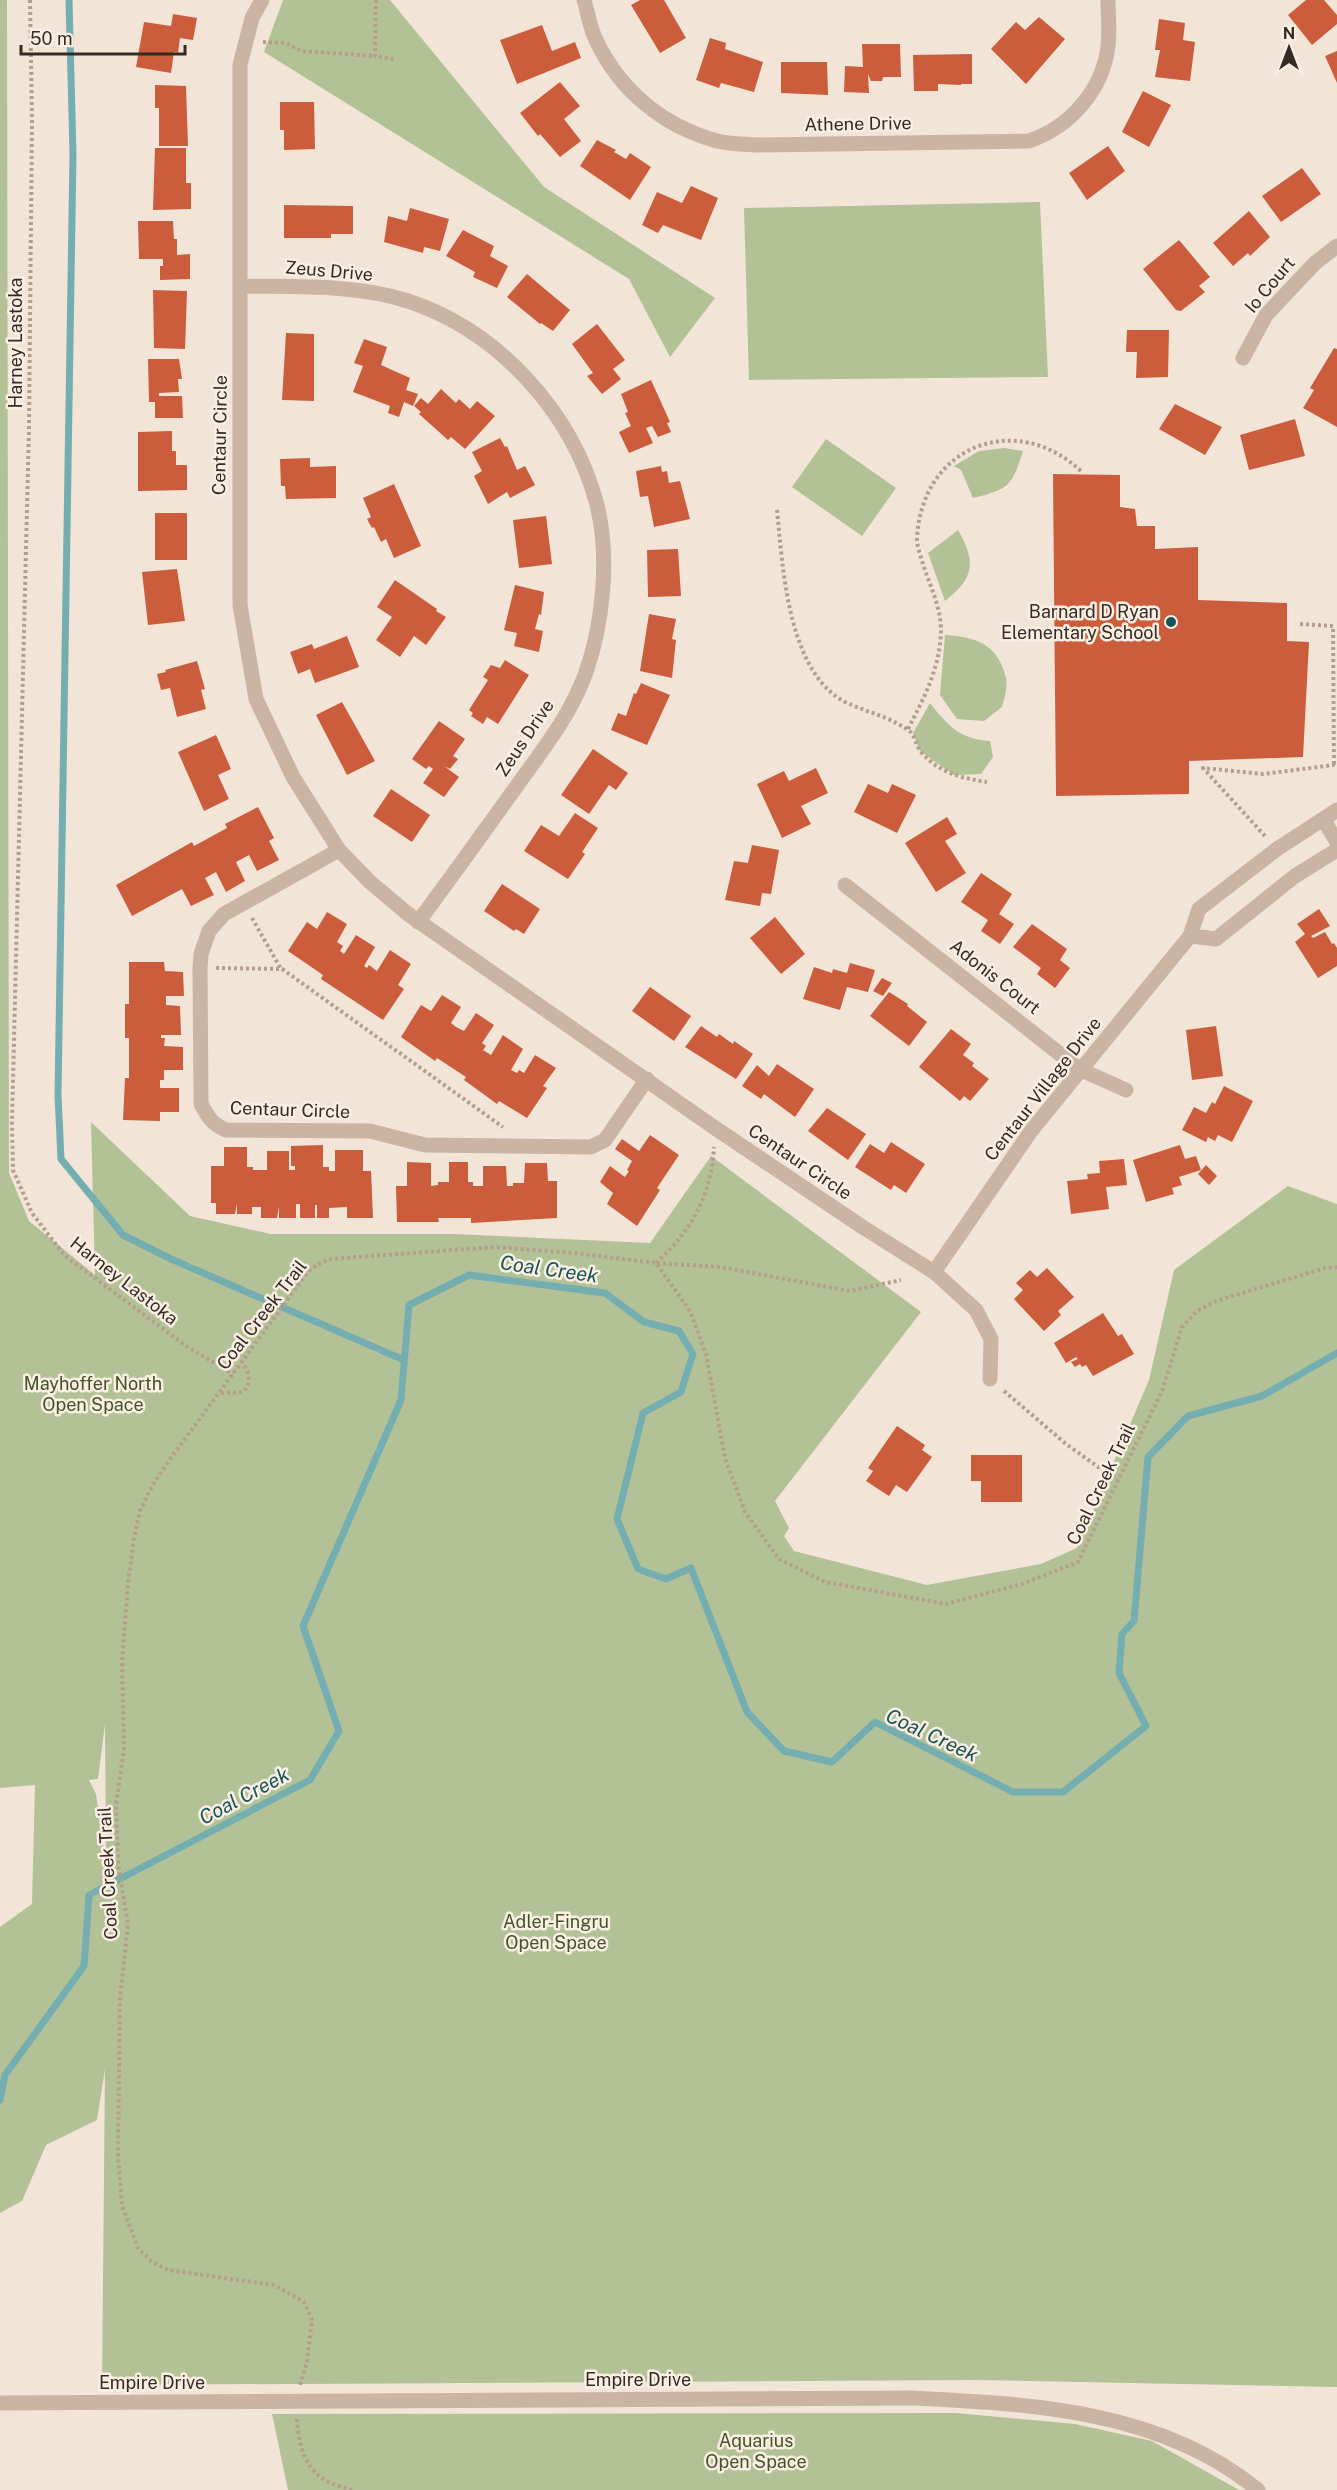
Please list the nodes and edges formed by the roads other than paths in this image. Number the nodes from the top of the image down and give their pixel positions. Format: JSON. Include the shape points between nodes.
{"nodes":[{"id":1,"x":262,"y":0,"type":"edge"},
{"id":2,"x":584,"y":0,"type":"edge"},
{"id":3,"x":1108,"y":0,"type":"edge"},
{"id":4,"x":1337,"y":246,"type":"edge"},
{"id":5,"x":241,"y":286,"type":"junction"},
{"id":6,"x":1243,"y":358,"type":"dead end"},
{"id":7,"x":1337,"y":810,"type":"edge"},
{"id":8,"x":1323,"y":819,"type":"junction"},
{"id":9,"x":1337,"y":842,"type":"edge"},
{"id":10,"x":339,"y":850,"type":"junction"},
{"id":11,"x":1337,"y":850,"type":"edge"},
{"id":12,"x":845,"y":885,"type":"dead end"},
{"id":13,"x":418,"y":922,"type":"junction"},
{"id":14,"x":1191,"y":936,"type":"junction"},
{"id":15,"x":1080,"y":1069,"type":"junction"},
{"id":16,"x":647,"y":1079,"type":"junction"},
{"id":17,"x":1126,"y":1090,"type":"dead end"},
{"id":18,"x":934,"y":1272,"type":"junction"},
{"id":19,"x":990,"y":1379,"type":"road end"},
{"id":20,"x":0,"y":2403,"type":"edge"},
{"id":21,"x":1258,"y":2490,"type":"edge"}],
"edges":[{"from":1,"to":5,"type":"street","name":"Centaur Circle","via":[[252,18],[240,65]]},
{"from":2,"to":3,"type":"street","name":"Athene Drive","via":[[595,39],[617,77],[640,101],[677,127],[719,142],[754,145],[1038,138],[1076,113],[1098,83],[1108,48]]},
{"from":4,"to":6,"type":"street","name":"Io Court","via":[[1315,263],[1266,315]]},
{"from":5,"to":10,"type":"street","name":"Centaur Circle","via":[[240,605],[250,668],[256,699],[293,777]]},
{"from":5,"to":13,"type":"street","name":"Zeus Drive","via":[[359,290],[409,302],[460,325],[501,353],[542,395],[574,444],[597,506],[603,562],[600,619],[585,675],[566,717]]},
{"from":7,"to":8,"type":"street","name":"Centaur Village Drive"},
{"from":8,"to":9,"type":"street"},
{"from":8,"to":14,"type":"street","name":"Centaur Village Drive","via":[[1199,909]]},
{"from":10,"to":13,"type":"street","name":"Centaur Circle"},
{"from":10,"to":16,"type":"street","name":"Centaur Circle","via":[[224,915],[209,931],[200,968],[201,1104],[216,1125],[226,1130],[370,1131],[425,1145],[591,1147],[604,1140]]},
{"from":11,"to":14,"type":"street","via":[[1295,876],[1216,939]]},
{"from":12,"to":15,"type":"street","name":"Adonis Court"},
{"from":13,"to":16,"type":"street","name":"Centaur Circle"},
{"from":14,"to":15,"type":"street","name":"Centaur Village Drive"},
{"from":15,"to":17,"type":"street","name":"Adonis Court"},
{"from":15,"to":18,"type":"street","name":"Centaur Village Drive","via":[[1031,1131]]},
{"from":16,"to":18,"type":"street","name":"Centaur Circle"},
{"from":18,"to":19,"type":"street","name":"Centaur Circle","via":[[976,1310],[991,1339]]},
{"from":20,"to":21,"type":"street","name":"Empire Drive","via":[[889,2398],[997,2402],[1100,2417],[1150,2430],[1200,2453]]}]}
